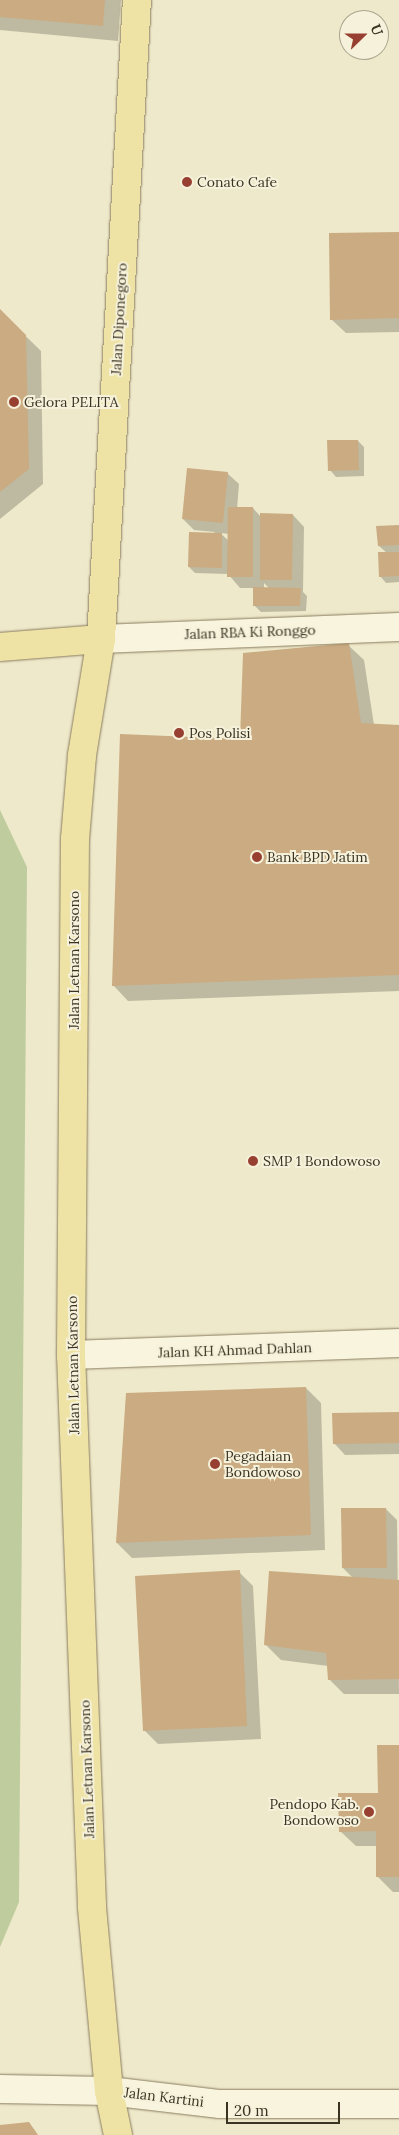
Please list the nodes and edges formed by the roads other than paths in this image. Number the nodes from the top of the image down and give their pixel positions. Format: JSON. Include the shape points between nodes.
{"nodes":[{"id":1,"x":137,"y":0,"type":"edge"},
{"id":2,"x":399,"y":627,"type":"edge"},
{"id":3,"x":101,"y":639,"type":"junction"},
{"id":4,"x":0,"y":647,"type":"edge"},
{"id":5,"x":399,"y":1343,"type":"edge"},
{"id":6,"x":71,"y":1355,"type":"junction"},
{"id":7,"x":0,"y":2089,"type":"edge"},
{"id":8,"x":109,"y":2091,"type":"junction"},
{"id":9,"x":399,"y":2104,"type":"edge"},
{"id":10,"x":118,"y":2135,"type":"edge"}],
"edges":[{"from":1,"to":3,"type":"main road","name":"Jalan Diponegoro"},
{"from":2,"to":3,"type":"street","name":"Jalan RBA Ki Ronggo"},
{"from":3,"to":4,"type":"main road"},
{"from":3,"to":6,"type":"main road","name":"Jalan Letnan Karsono","via":[[82,755],[75,839]]},
{"from":5,"to":6,"type":"street","name":"Jalan KH Ahmad Dahlan"},
{"from":6,"to":8,"type":"main road","name":"Jalan Letnan Karsono","via":[[92,1906]]},
{"from":7,"to":8,"type":"street","name":"Jalan Kartini"},
{"from":8,"to":9,"type":"street","name":"Jalan Kartini","via":[[220,2104]]},
{"from":8,"to":10,"type":"main road","name":"Jalan Letnan Karsono"}]}
